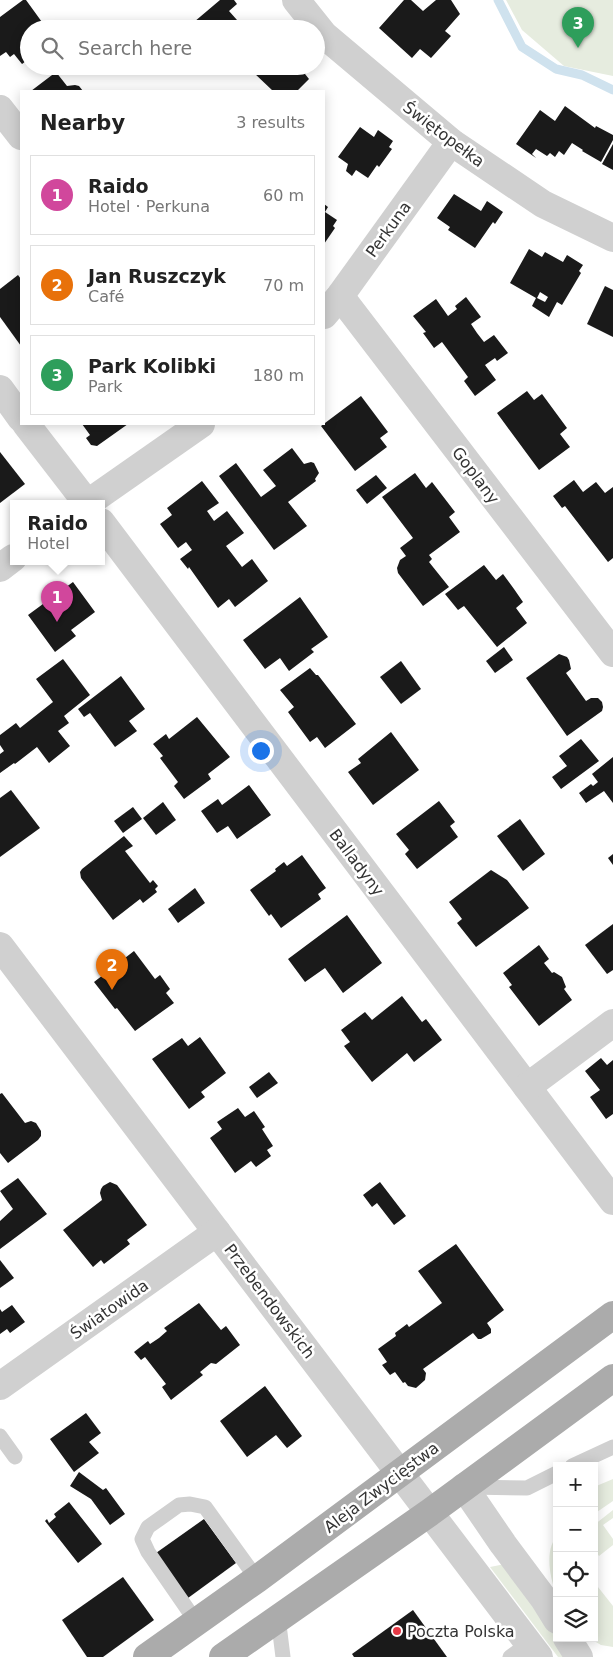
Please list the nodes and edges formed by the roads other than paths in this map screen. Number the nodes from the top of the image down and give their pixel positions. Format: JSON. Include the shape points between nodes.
{"nodes":[{"id":1,"x":296,"y":0,"type":"edge"},
{"id":2,"x":312,"y":20,"type":"edge"},
{"id":3,"x":325,"y":35,"type":"edge"},
{"id":4,"x":0,"y":109,"type":"edge"},
{"id":5,"x":20,"y":135,"type":"edge"},
{"id":6,"x":451,"y":142,"type":"junction"},
{"id":7,"x":613,"y":238,"type":"edge"},
{"id":8,"x":332,"y":305,"type":"edge"},
{"id":9,"x":0,"y":390,"type":"edge"},
{"id":10,"x":20,"y":417,"type":"edge"},
{"id":11,"x":27,"y":425,"type":"edge"},
{"id":12,"x":200,"y":425,"type":"edge"},
{"id":13,"x":86,"y":500,"type":"edge"},
{"id":14,"x":92,"y":500,"type":"edge"},
{"id":15,"x":105,"y":527,"type":"edge"},
{"id":16,"x":10,"y":560,"type":"edge"},
{"id":17,"x":0,"y":568,"type":"edge"},
{"id":18,"x":613,"y":653,"type":"edge"},
{"id":19,"x":0,"y":946,"type":"edge"},
{"id":20,"x":613,"y":1023,"type":"edge"},
{"id":21,"x":527,"y":1087,"type":"junction"},
{"id":22,"x":613,"y":1201,"type":"edge"},
{"id":23,"x":217,"y":1232,"type":"junction"},
{"id":24,"x":613,"y":1315,"type":"edge"},
{"id":25,"x":613,"y":1378,"type":"edge"},
{"id":26,"x":0,"y":1386,"type":"edge"},
{"id":27,"x":0,"y":1436,"type":"edge"},
{"id":28,"x":613,"y":1447,"type":"edge"},
{"id":29,"x":15,"y":1457,"type":"dead end"},
{"id":30,"x":581,"y":1462,"type":"edge"},
{"id":31,"x":400,"y":1473,"type":"junction"},
{"id":32,"x":553,"y":1475,"type":"edge"},
{"id":33,"x":464,"y":1487,"type":"junction"},
{"id":34,"x":429,"y":1513,"type":"junction"},
{"id":35,"x":257,"y":1579,"type":"junction"},
{"id":36,"x":553,"y":1614,"type":"edge"},
{"id":37,"x":278,"y":1618,"type":"junction"},
{"id":38,"x":196,"y":1623,"type":"junction"},
{"id":39,"x":569,"y":1642,"type":"edge"},
{"id":40,"x":526,"y":1652,"type":"edge"},
{"id":41,"x":147,"y":1657,"type":"edge"},
{"id":42,"x":223,"y":1657,"type":"edge"},
{"id":43,"x":282,"y":1657,"type":"edge"},
{"id":44,"x":578,"y":1657,"type":"edge"}],
"edges":[{"from":1,"to":2,"type":"street","name":"Świętopełka"},
{"from":3,"to":6,"type":"street","name":"Świętopełka"},
{"from":4,"to":5,"type":"street"},
{"from":6,"to":7,"type":"street","name":"Świętopełka","via":[[543,204]]},
{"from":6,"to":8,"type":"street","name":"Perkuna"},
{"from":8,"to":18,"type":"street","name":"Goplany"},
{"from":9,"to":10,"type":"street"},
{"from":11,"to":13,"type":"street"},
{"from":12,"to":14,"type":"street"},
{"from":15,"to":21,"type":"street","name":"Balladyny"},
{"from":16,"to":17,"type":"street"},
{"from":19,"to":23,"type":"street","name":"Przebendowskich"},
{"from":20,"to":21,"type":"street"},
{"from":21,"to":22,"type":"street","name":"Balladyny"},
{"from":23,"to":26,"type":"street","name":"Światowida"},
{"from":23,"to":31,"type":"street","name":"Przebendowskich"},
{"from":24,"to":31,"type":"main road","name":"Aleja Zwycięstwa"},
{"from":25,"to":33,"type":"main road"},
{"from":27,"to":29,"type":"lane"},
{"from":28,"to":30,"type":"lane"},
{"from":31,"to":34,"type":"street","name":"Przebendowskich"},
{"from":31,"to":35,"type":"main road","name":"Aleja Zwycięstwa"},
{"from":32,"to":33,"type":"lane","via":[[527,1488]]},
{"from":33,"to":34,"type":"main road"},
{"from":33,"to":36,"type":"street"},
{"from":34,"to":37,"type":"main road"},
{"from":34,"to":40,"type":"street","name":"Przebendowskich"},
{"from":35,"to":38,"type":"main road","name":"Aleja Zwycięstwa"},
{"from":35,"to":38,"type":"lane","via":[[205,1507],[179,1505],[148,1527],[142,1539],[148,1552]]},
{"from":37,"to":42,"type":"main road"},
{"from":37,"to":43,"type":"lane"},
{"from":38,"to":41,"type":"main road","name":"Aleja Zwycięstwa"},
{"from":39,"to":44,"type":"street"}]}
